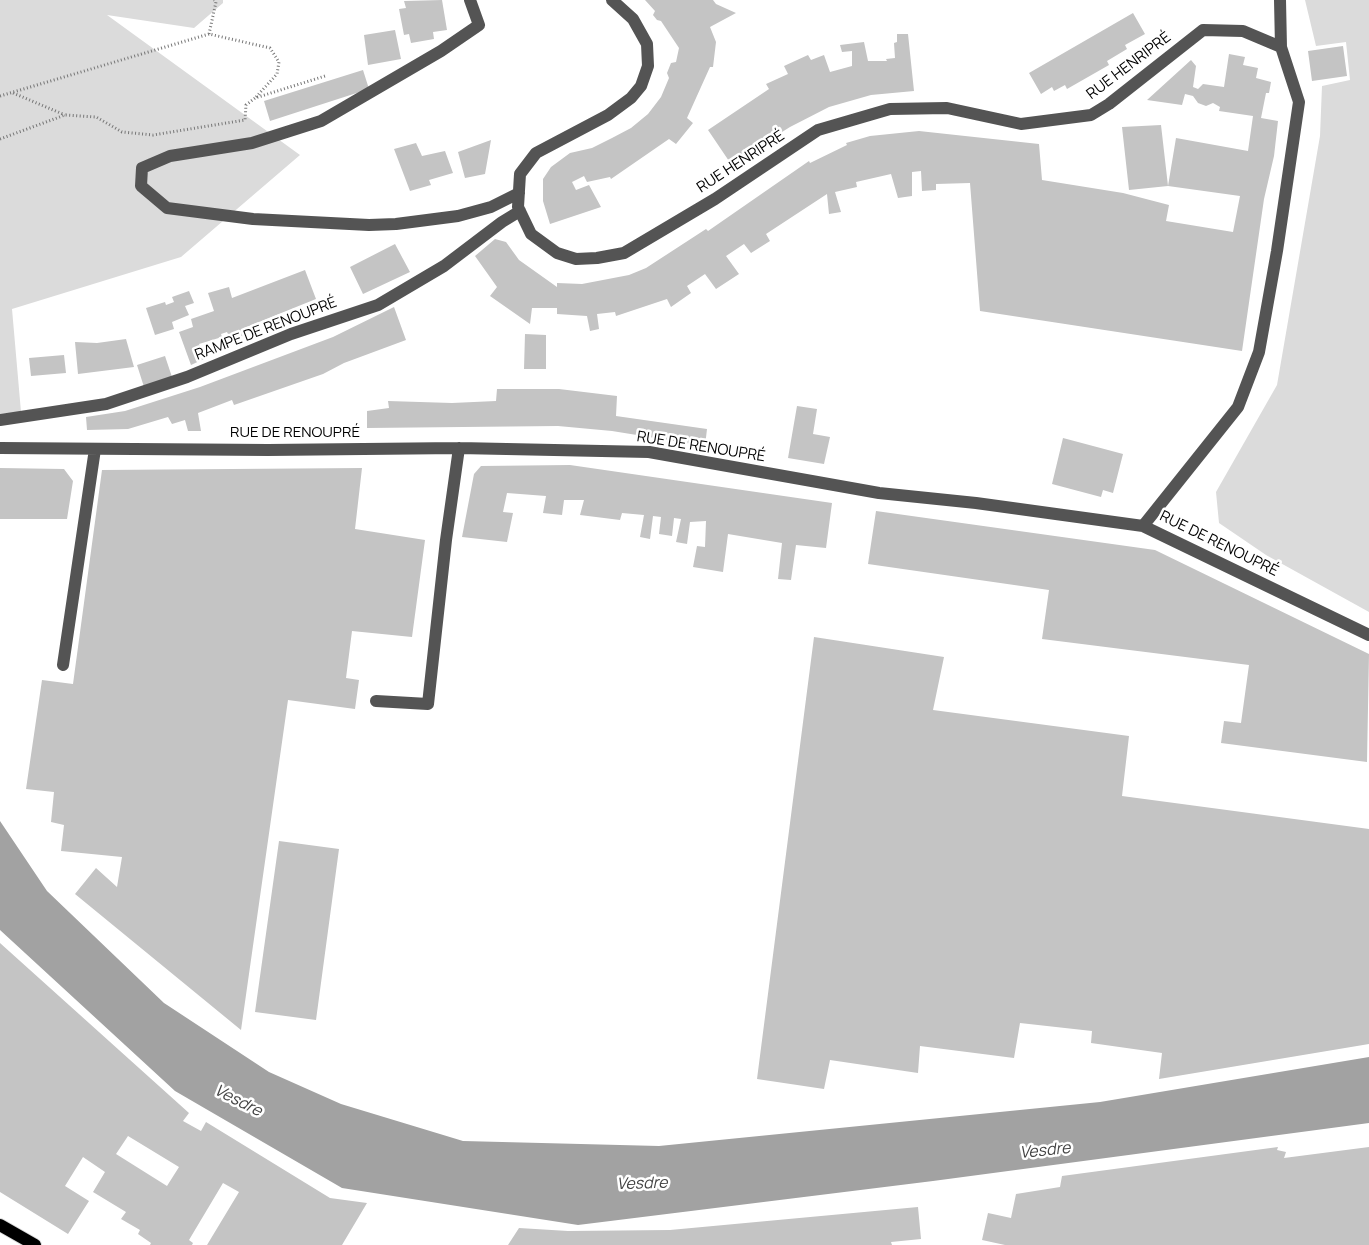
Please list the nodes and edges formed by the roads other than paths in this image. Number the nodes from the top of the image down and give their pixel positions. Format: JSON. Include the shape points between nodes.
{"nodes":[{"id":1,"x":470,"y":0,"type":"edge"},
{"id":2,"x":612,"y":0,"type":"edge"},
{"id":3,"x":1280,"y":0,"type":"edge"},
{"id":4,"x":1281,"y":47,"type":"junction"},
{"id":5,"x":519,"y":193,"type":"junction"},
{"id":6,"x":520,"y":211,"type":"junction"},
{"id":7,"x":0,"y":420,"type":"edge"},
{"id":8,"x":0,"y":448,"type":"edge"},
{"id":9,"x":459,"y":448,"type":"junction"},
{"id":10,"x":95,"y":449,"type":"junction"},
{"id":11,"x":1143,"y":526,"type":"junction"},
{"id":12,"x":1369,"y":635,"type":"edge"},
{"id":13,"x":64,"y":665,"type":"dead end"},
{"id":14,"x":376,"y":701,"type":"dead end"},
{"id":15,"x":0,"y":1225,"type":"edge"},
{"id":16,"x":35,"y":1245,"type":"edge"}],
"edges":[{"from":1,"to":5,"type":"street","via":[[479,25],[321,121],[252,143],[170,156],[142,168],[141,186],[166,208],[253,219],[369,225],[458,216],[491,208]]},
{"from":2,"to":5,"type":"street","name":"RUE HENRIPRÉ","via":[[634,19],[647,44],[648,66],[640,86],[632,98],[608,115],[536,154],[520,174]]},
{"from":3,"to":4,"type":"street"},
{"from":4,"to":6,"type":"street","name":"RUE HENRIPRÉ","via":[[1243,31],[1204,30],[1109,104],[1091,114],[1021,124],[947,108],[890,109],[818,130],[715,199],[624,253],[576,259],[557,253],[532,234]]},
{"from":4,"to":11,"type":"street","via":[[1299,102],[1259,352],[1238,407]]},
{"from":5,"to":6,"type":"street","name":"RUE HENRIPRÉ"},
{"from":6,"to":7,"type":"street","name":"RAMPE DE RENOUPRÉ","via":[[444,266],[378,305],[290,334],[188,377],[106,404]]},
{"from":8,"to":10,"type":"street","name":"RUE DE RENOUPRÉ"},
{"from":9,"to":10,"type":"street","name":"RUE DE RENOUPRÉ"},
{"from":9,"to":11,"type":"street","name":"RUE DE RENOUPRÉ","via":[[649,452],[879,493]]},
{"from":9,"to":14,"type":"street","via":[[428,704]]},
{"from":10,"to":13,"type":"street"},
{"from":11,"to":12,"type":"street","name":"RUE DE RENOUPRÉ"},
{"from":15,"to":16,"type":"main road"}]}
